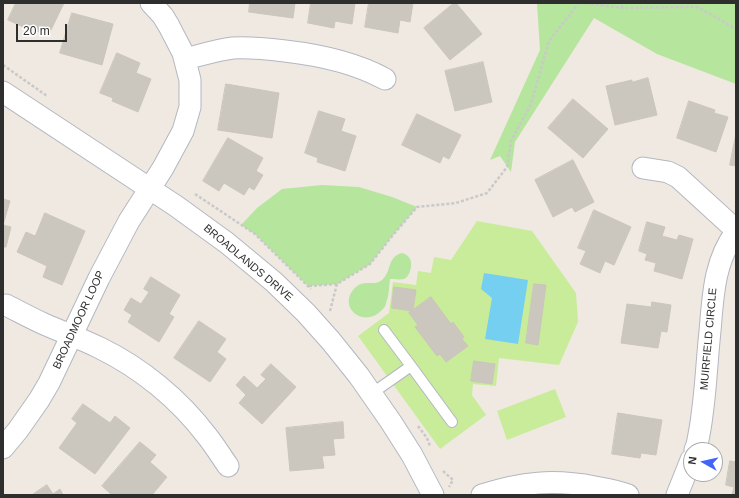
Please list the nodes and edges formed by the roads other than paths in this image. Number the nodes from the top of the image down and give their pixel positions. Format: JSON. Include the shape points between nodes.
{"nodes":[{"id":1,"x":151,"y":3,"type":"edge"},
{"id":2,"x":185,"y":58,"type":"junction"},
{"id":3,"x":385,"y":79,"type":"dead end"},
{"id":4,"x":3,"y":92,"type":"edge"},
{"id":5,"x":643,"y":168,"type":"dead end"},
{"id":6,"x":149,"y":189,"type":"junction"},
{"id":7,"x":736,"y":231,"type":"edge"},
{"id":8,"x":6,"y":305,"type":"dead end"},
{"id":9,"x":384,"y":330,"type":"dead end"},
{"id":10,"x":72,"y":336,"type":"junction"},
{"id":11,"x":411,"y":366,"type":"junction"},
{"id":12,"x":371,"y":394,"type":"junction"},
{"id":13,"x":452,"y":422,"type":"dead end"},
{"id":14,"x":698,"y":442,"type":"edge"},
{"id":15,"x":3,"y":448,"type":"edge"},
{"id":16,"x":228,"y":466,"type":"dead end"},
{"id":17,"x":683,"y":480,"type":"edge"},
{"id":18,"x":433,"y":495,"type":"edge"},
{"id":19,"x":482,"y":495,"type":"edge"},
{"id":20,"x":628,"y":495,"type":"edge"},
{"id":21,"x":677,"y":495,"type":"edge"}],
"edges":[{"from":1,"to":2,"type":"street","name":"BROADMOOR LOOP","via":[[163,16]]},
{"from":2,"to":3,"type":"street","via":[[232,48],[264,48],[339,61]]},
{"from":2,"to":6,"type":"street","name":"BROADMOOR LOOP","via":[[190,80],[190,107],[183,131]]},
{"from":4,"to":6,"type":"street","name":"BROADLANDS DRIVE"},
{"from":5,"to":7,"type":"street","via":[[668,172],[678,177]]},
{"from":6,"to":10,"type":"street","name":"BROADMOOR LOOP","via":[[98,278]]},
{"from":6,"to":12,"type":"street","name":"BROADLANDS DRIVE","via":[[227,243],[274,282],[331,341]]},
{"from":7,"to":14,"type":"street","name":"MUIRFIELD CIRCLE","via":[[721,259],[715,278]]},
{"from":8,"to":10,"type":"street"},
{"from":9,"to":11,"type":"lane"},
{"from":10,"to":15,"type":"street","name":"BROADMOOR LOOP","via":[[39,400]]},
{"from":10,"to":16,"type":"street","via":[[124,362],[175,400],[207,436]]},
{"from":11,"to":12,"type":"lane"},
{"from":11,"to":13,"type":"lane"},
{"from":12,"to":18,"type":"street","name":"BROADLANDS DRIVE","via":[[412,455]]},
{"from":17,"to":21,"type":"street"},
{"from":19,"to":20,"type":"street","via":[[500,489],[548,482],[576,483],[616,490]]}]}
